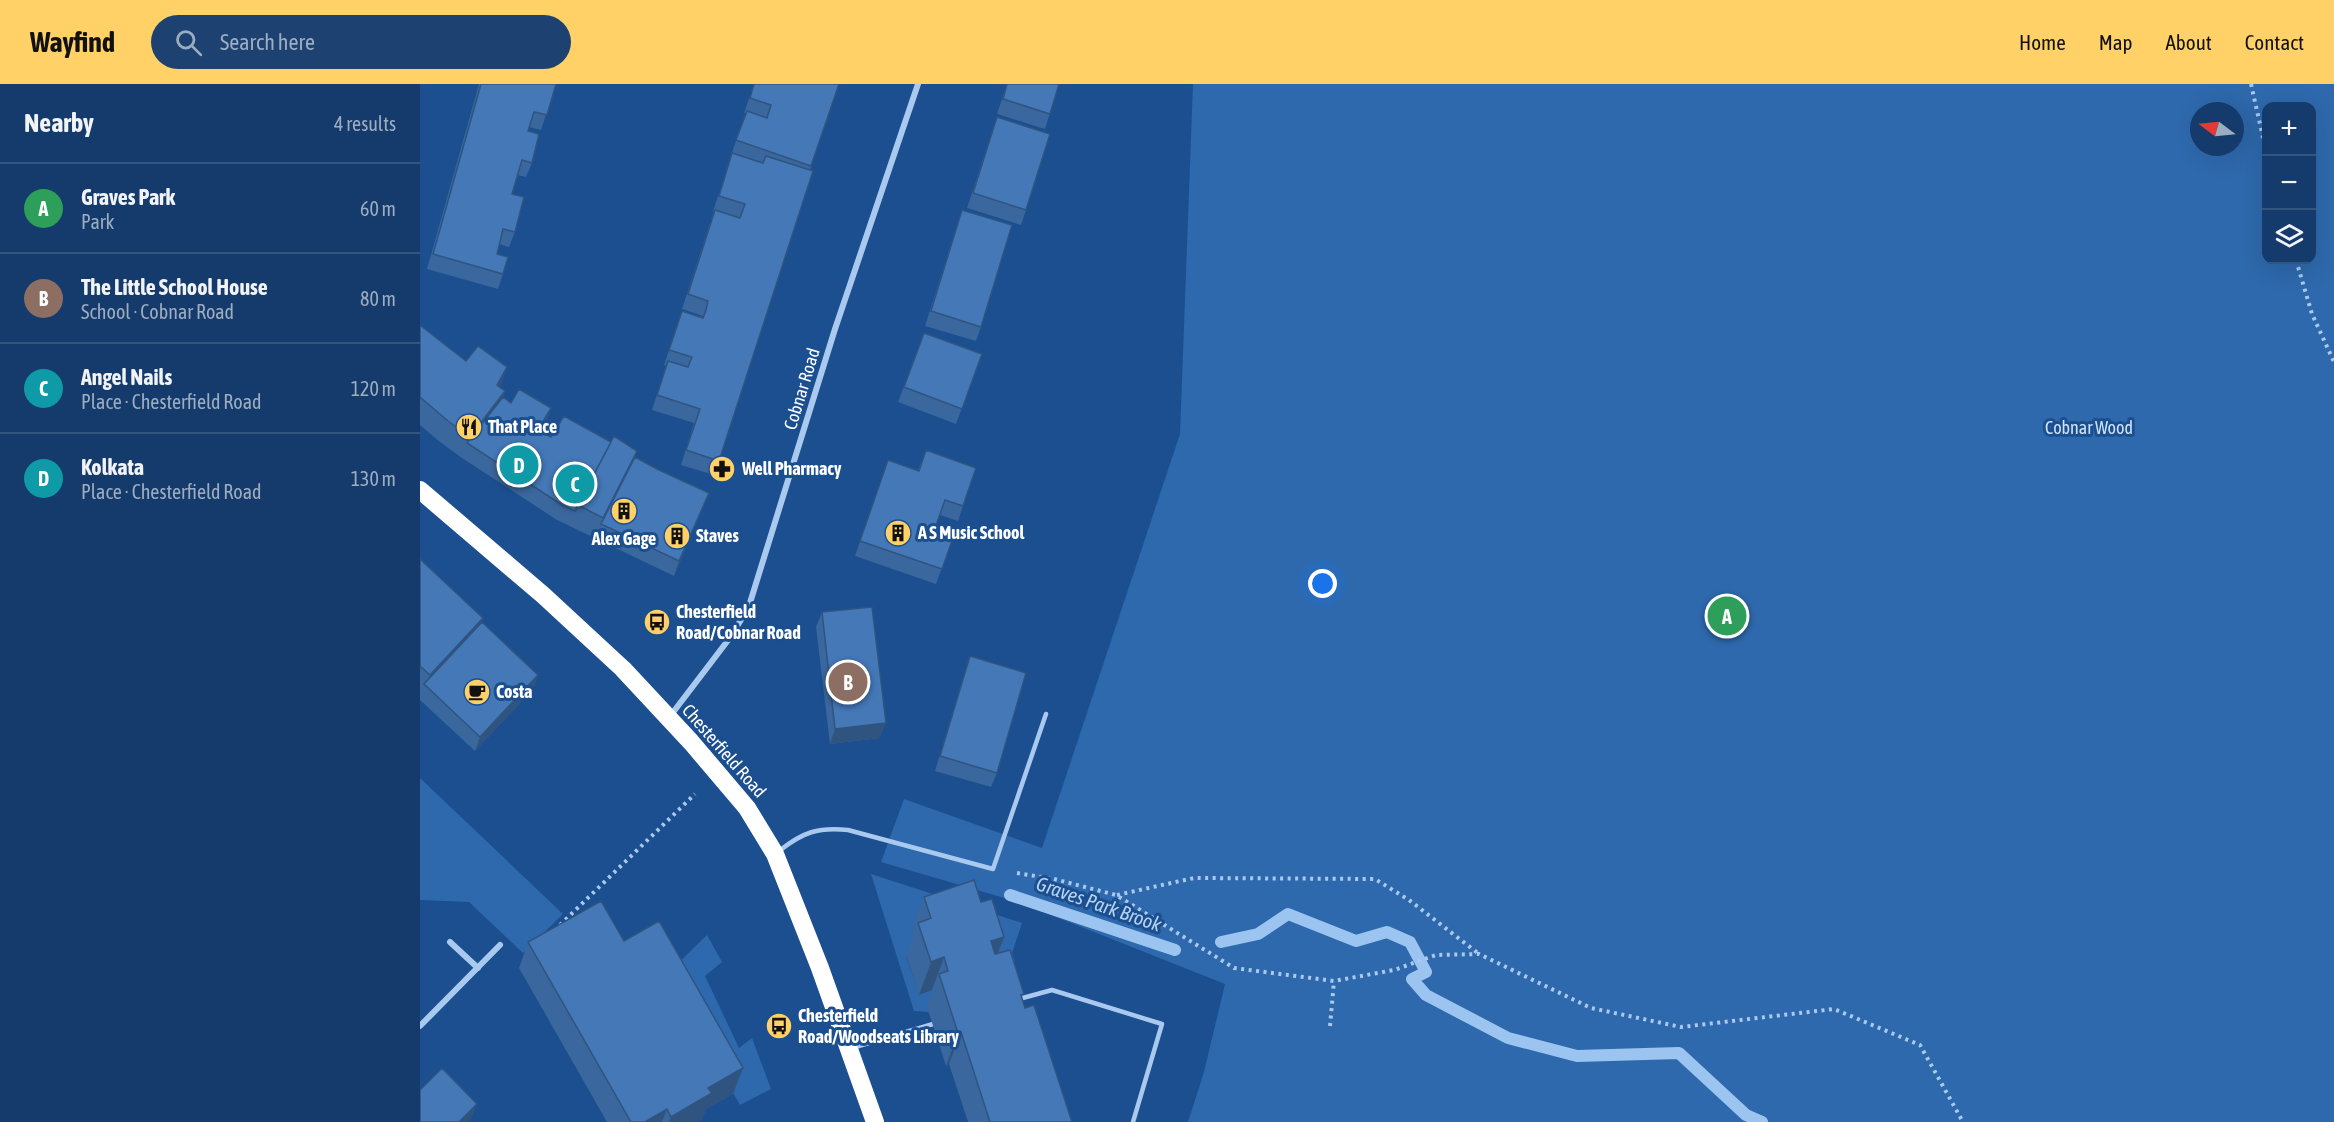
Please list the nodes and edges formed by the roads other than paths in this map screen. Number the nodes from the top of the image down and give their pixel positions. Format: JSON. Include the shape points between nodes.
{"nodes":[{"id":1,"x":918,"y":84,"type":"edge"},
{"id":2,"x":420,"y":490,"type":"edge"},
{"id":3,"x":1046,"y":714,"type":"dead end"},
{"id":4,"x":669,"y":718,"type":"junction"},
{"id":5,"x":775,"y":854,"type":"junction"},
{"id":6,"x":450,"y":942,"type":"dead end"},
{"id":7,"x":500,"y":945,"type":"dead end"},
{"id":8,"x":478,"y":968,"type":"junction"},
{"id":9,"x":1014,"y":1000,"type":"edge"},
{"id":10,"x":933,"y":1024,"type":"dead end"},
{"id":11,"x":420,"y":1026,"type":"edge"},
{"id":12,"x":850,"y":1049,"type":"junction"},
{"id":13,"x":875,"y":1122,"type":"edge"},
{"id":14,"x":1132,"y":1122,"type":"edge"}],
"edges":[{"from":1,"to":4,"type":"street","name":"Cobnar Road","via":[[835,329],[749,606],[732,635]]},
{"from":2,"to":4,"type":"highway","name":"Chesterfield Road","via":[[543,595]]},
{"from":3,"to":5,"type":"lane","via":[[993,869],[848,830],[824,828],[796,837]]},
{"from":4,"to":5,"type":"highway","name":"Chesterfield Road","via":[[747,808]]},
{"from":5,"to":12,"type":"highway","name":"Chesterfield Road"},
{"from":6,"to":8,"type":"street"},
{"from":7,"to":8,"type":"street"},
{"from":8,"to":11,"type":"street"},
{"from":9,"to":14,"type":"lane","via":[[1052,990],[1162,1024]]},
{"from":10,"to":12,"type":"lane"},
{"from":12,"to":13,"type":"highway","name":"Chesterfield Road"}]}
